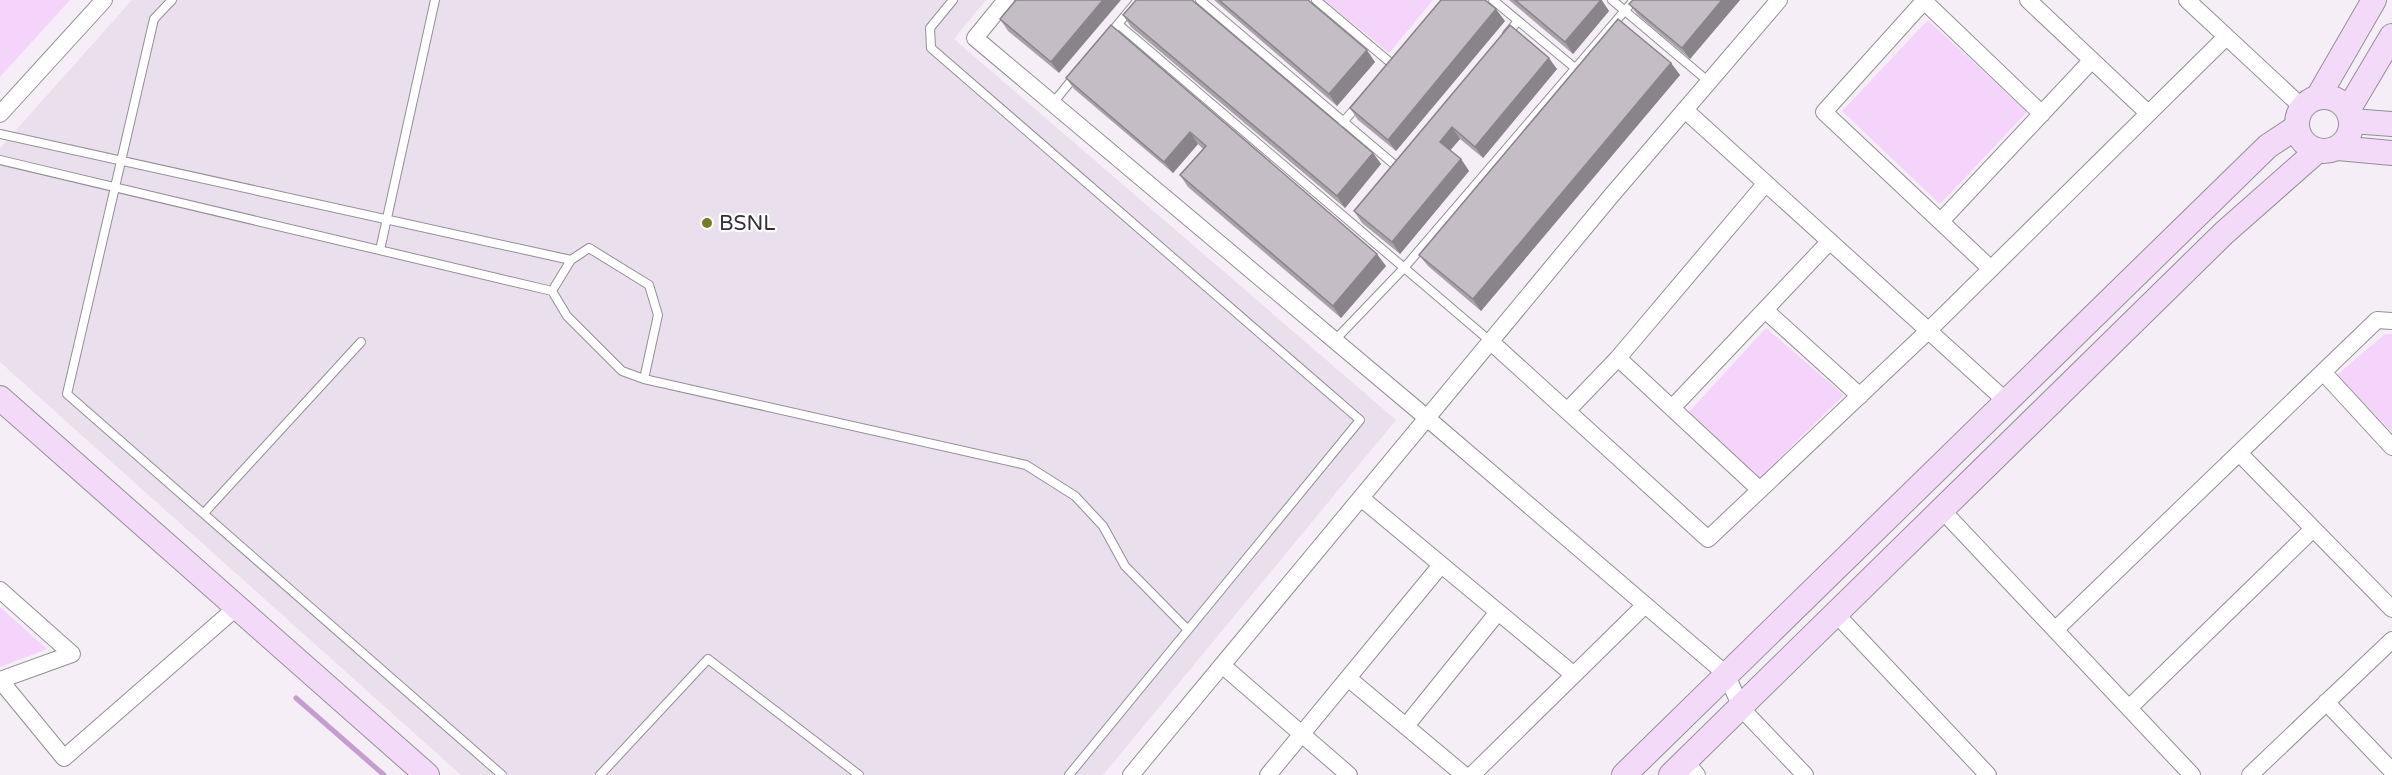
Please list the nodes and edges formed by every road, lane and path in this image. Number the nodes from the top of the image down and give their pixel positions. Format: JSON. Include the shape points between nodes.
{"nodes":[{"id":1,"x":104,"y":0,"type":"edge"},
{"id":2,"x":172,"y":0,"type":"edge"},
{"id":3,"x":435,"y":0,"type":"edge"},
{"id":4,"x":953,"y":0,"type":"edge"},
{"id":5,"x":1006,"y":0,"type":"edge"},
{"id":6,"x":1138,"y":0,"type":"edge"},
{"id":7,"x":1200,"y":0,"type":"edge"},
{"id":8,"x":1316,"y":0,"type":"edge"},
{"id":9,"x":1493,"y":0,"type":"edge"},
{"id":10,"x":1612,"y":0,"type":"edge"},
{"id":11,"x":1634,"y":0,"type":"edge"},
{"id":12,"x":1924,"y":0,"type":"edge"},
{"id":13,"x":2028,"y":0,"type":"edge"},
{"id":14,"x":2187,"y":0,"type":"edge"},
{"id":15,"x":2374,"y":0,"type":"edge"},
{"id":16,"x":1771,"y":3,"type":"edge"},
{"id":17,"x":1625,"y":11,"type":"junction"},
{"id":18,"x":1518,"y":21,"type":"junction"},
{"id":19,"x":1118,"y":24,"type":"junction"},
{"id":20,"x":1110,"y":33,"type":"edge"},
{"id":21,"x":2392,"y":36,"type":"edge"},
{"id":22,"x":2226,"y":37,"type":"junction"},
{"id":23,"x":1503,"y":39,"type":"edge"},
{"id":24,"x":1399,"y":56,"type":"edge"},
{"id":25,"x":2092,"y":60,"type":"junction"},
{"id":26,"x":1392,"y":64,"type":"junction"},
{"id":27,"x":1082,"y":68,"type":"edge"},
{"id":28,"x":1575,"y":68,"type":"junction"},
{"id":29,"x":1385,"y":73,"type":"edge"},
{"id":30,"x":1709,"y":82,"type":"junction"},
{"id":31,"x":1364,"y":97,"type":"edge"},
{"id":32,"x":1053,"y":103,"type":"junction"},
{"id":33,"x":1685,"y":110,"type":"junction"},
{"id":34,"x":2305,"y":111,"type":"junction"},
{"id":35,"x":2148,"y":113,"type":"junction"},
{"id":36,"x":0,"y":114,"type":"edge"},
{"id":37,"x":2042,"y":114,"type":"junction"},
{"id":38,"x":2350,"y":116,"type":"junction"},
{"id":39,"x":1343,"y":122,"type":"junction"},
{"id":40,"x":2392,"y":124,"type":"edge"},
{"id":41,"x":0,"y":134,"type":"edge"},
{"id":42,"x":2328,"y":149,"type":"junction"},
{"id":43,"x":2392,"y":153,"type":"edge"},
{"id":44,"x":1403,"y":157,"type":"edge"},
{"id":45,"x":0,"y":160,"type":"edge"},
{"id":46,"x":122,"y":161,"type":"junction"},
{"id":47,"x":1396,"y":166,"type":"junction"},
{"id":48,"x":1389,"y":174,"type":"edge"},
{"id":49,"x":1766,"y":183,"type":"junction"},
{"id":50,"x":116,"y":187,"type":"junction"},
{"id":51,"x":1356,"y":214,"type":"edge"},
{"id":52,"x":387,"y":219,"type":"junction"},
{"id":53,"x":1349,"y":221,"type":"junction"},
{"id":54,"x":1941,"y":221,"type":"junction"},
{"id":55,"x":1830,"y":241,"type":"junction"},
{"id":56,"x":380,"y":250,"type":"junction"},
{"id":57,"x":571,"y":260,"type":"junction"},
{"id":58,"x":1404,"y":268,"type":"junction"},
{"id":59,"x":1991,"y":269,"type":"junction"},
{"id":60,"x":552,"y":291,"type":"junction"},
{"id":61,"x":1765,"y":310,"type":"junction"},
{"id":62,"x":2392,"y":321,"type":"edge"},
{"id":63,"x":1928,"y":331,"type":"junction"},
{"id":64,"x":1335,"y":340,"type":"junction"},
{"id":65,"x":1491,"y":341,"type":"junction"},
{"id":66,"x":361,"y":342,"type":"dead end"},
{"id":67,"x":1618,"y":358,"type":"junction"},
{"id":68,"x":2323,"y":372,"type":"junction"},
{"id":69,"x":644,"y":379,"type":"junction"},
{"id":70,"x":1860,"y":396,"type":"junction"},
{"id":71,"x":0,"y":398,"type":"edge"},
{"id":72,"x":2006,"y":401,"type":"junction"},
{"id":73,"x":1672,"y":408,"type":"junction"},
{"id":74,"x":1567,"y":411,"type":"junction"},
{"id":75,"x":1427,"y":418,"type":"junction"},
{"id":76,"x":2392,"y":447,"type":"edge"},
{"id":77,"x":2240,"y":453,"type":"junction"},
{"id":78,"x":1760,"y":490,"type":"junction"},
{"id":79,"x":1361,"y":498,"type":"junction"},
{"id":80,"x":1942,"y":510,"type":"junction"},
{"id":81,"x":204,"y":513,"type":"junction"},
{"id":82,"x":2313,"y":529,"type":"junction"},
{"id":83,"x":1441,"y":565,"type":"junction"},
{"id":84,"x":0,"y":590,"type":"edge"},
{"id":85,"x":1645,"y":604,"type":"junction"},
{"id":86,"x":237,"y":607,"type":"junction"},
{"id":87,"x":2392,"y":609,"type":"edge"},
{"id":88,"x":1498,"y":612,"type":"junction"},
{"id":89,"x":1836,"y":614,"type":"junction"},
{"id":90,"x":1188,"y":630,"type":"junction"},
{"id":91,"x":2055,"y":630,"type":"junction"},
{"id":92,"x":2392,"y":640,"type":"edge"},
{"id":93,"x":1222,"y":665,"type":"junction"},
{"id":94,"x":1574,"y":675,"type":"junction"},
{"id":95,"x":1726,"y":675,"type":"junction"},
{"id":96,"x":1348,"y":678,"type":"junction"},
{"id":97,"x":0,"y":680,"type":"edge"},
{"id":98,"x":2326,"y":702,"type":"junction"},
{"id":99,"x":1741,"y":708,"type":"junction"},
{"id":100,"x":2129,"y":708,"type":"junction"},
{"id":101,"x":1406,"y":726,"type":"junction"},
{"id":102,"x":1302,"y":734,"type":"junction"},
{"id":103,"x":1684,"y":771,"type":"edge"},
{"id":104,"x":2392,"y":771,"type":"edge"},
{"id":105,"x":427,"y":775,"type":"edge"},
{"id":106,"x":502,"y":775,"type":"edge"},
{"id":107,"x":600,"y":775,"type":"edge"},
{"id":108,"x":859,"y":775,"type":"edge"},
{"id":109,"x":1069,"y":775,"type":"edge"},
{"id":110,"x":1131,"y":775,"type":"edge"},
{"id":111,"x":1269,"y":775,"type":"edge"},
{"id":112,"x":1349,"y":775,"type":"edge"},
{"id":113,"x":1464,"y":775,"type":"edge"},
{"id":114,"x":1472,"y":775,"type":"edge"},
{"id":115,"x":1624,"y":775,"type":"edge"},
{"id":116,"x":1805,"y":775,"type":"edge"},
{"id":117,"x":1988,"y":775,"type":"edge"},
{"id":118,"x":2192,"y":775,"type":"edge"},
{"id":119,"x":2250,"y":775,"type":"edge"}],
"edges":[{"from":1,"to":36,"type":"street"},
{"from":2,"to":46,"type":"lane","via":[[154,19]]},
{"from":3,"to":52,"type":"lane"},
{"from":4,"to":90,"type":"lane","via":[[930,28],[931,48],[1360,420]]},
{"from":5,"to":32,"type":"street","via":[[975,38]]},
{"from":6,"to":19,"type":"lane"},
{"from":7,"to":39,"type":"lane"},
{"from":8,"to":26,"type":"lane"},
{"from":9,"to":18,"type":"lane"},
{"from":10,"to":17,"type":"lane"},
{"from":11,"to":17,"type":"lane"},
{"from":12,"to":37,"type":"street"},
{"from":12,"to":54,"type":"street","via":[[1824,112]]},
{"from":13,"to":25,"type":"street"},
{"from":14,"to":22,"type":"street"},
{"from":15,"to":34,"type":"street"},
{"from":16,"to":30,"type":"street"},
{"from":17,"to":28,"type":"lane"},
{"from":17,"to":30,"type":"lane"},
{"from":18,"to":23,"type":"lane"},
{"from":18,"to":28,"type":"lane"},
{"from":19,"to":20,"type":"lane"},
{"from":19,"to":53,"type":"lane"},
{"from":21,"to":38,"type":"street"},
{"from":22,"to":34,"type":"street"},
{"from":22,"to":35,"type":"street"},
{"from":24,"to":26,"type":"lane"},
{"from":25,"to":35,"type":"street"},
{"from":25,"to":37,"type":"street"},
{"from":26,"to":29,"type":"lane"},
{"from":27,"to":32,"type":"lane"},
{"from":28,"to":58,"type":"lane"},
{"from":30,"to":33,"type":"street"},
{"from":31,"to":39,"type":"lane"},
{"from":32,"to":64,"type":"street"},
{"from":33,"to":49,"type":"street"},
{"from":33,"to":65,"type":"street"},
{"from":34,"to":38,"type":"street","via":[[2331,97]]},
{"from":34,"to":42,"type":"street","via":[[2304,142]]},
{"from":34,"to":72,"type":"street"},
{"from":35,"to":59,"type":"street"},
{"from":37,"to":54,"type":"street"},
{"from":38,"to":40,"type":"street"},
{"from":38,"to":42,"type":"street","via":[[2351,131],[2346,141]]},
{"from":39,"to":47,"type":"lane"},
{"from":41,"to":46,"type":"lane"},
{"from":42,"to":43,"type":"street"},
{"from":42,"to":80,"type":"street","via":[[2224,233]]},
{"from":44,"to":47,"type":"lane"},
{"from":45,"to":50,"type":"lane"},
{"from":46,"to":50,"type":"lane"},
{"from":46,"to":52,"type":"lane"},
{"from":47,"to":48,"type":"lane"},
{"from":49,"to":55,"type":"street"},
{"from":49,"to":67,"type":"street"},
{"from":50,"to":56,"type":"lane"},
{"from":50,"to":81,"type":"lane","via":[[67,394]]},
{"from":51,"to":53,"type":"lane"},
{"from":52,"to":56,"type":"lane"},
{"from":52,"to":57,"type":"lane"},
{"from":53,"to":58,"type":"lane"},
{"from":54,"to":59,"type":"street"},
{"from":55,"to":61,"type":"street"},
{"from":55,"to":63,"type":"street"},
{"from":56,"to":60,"type":"lane"},
{"from":57,"to":60,"type":"lane"},
{"from":57,"to":69,"type":"lane","via":[[589,248],[649,285],[658,315]]},
{"from":58,"to":64,"type":"lane"},
{"from":58,"to":65,"type":"lane"},
{"from":59,"to":63,"type":"street"},
{"from":60,"to":69,"type":"lane","via":[[567,316],[622,371]]},
{"from":61,"to":70,"type":"street"},
{"from":61,"to":73,"type":"street"},
{"from":62,"to":68,"type":"street","via":[[2377,320]]},
{"from":63,"to":70,"type":"street"},
{"from":63,"to":72,"type":"street"},
{"from":64,"to":75,"type":"street"},
{"from":65,"to":74,"type":"street"},
{"from":65,"to":75,"type":"street"},
{"from":66,"to":81,"type":"lane"},
{"from":67,"to":73,"type":"street"},
{"from":67,"to":74,"type":"street"},
{"from":68,"to":76,"type":"street"},
{"from":68,"to":77,"type":"street"},
{"from":69,"to":90,"type":"lane","via":[[1026,465],[1075,496],[1103,526],[1125,566]]},
{"from":70,"to":78,"type":"street"},
{"from":71,"to":86,"type":"street"},
{"from":72,"to":95,"type":"street"},
{"from":73,"to":78,"type":"street"},
{"from":74,"to":78,"type":"street","via":[[1708,539]]},
{"from":75,"to":79,"type":"street"},
{"from":75,"to":85,"type":"street"},
{"from":77,"to":82,"type":"street"},
{"from":77,"to":91,"type":"street"},
{"from":79,"to":83,"type":"street"},
{"from":79,"to":93,"type":"street"},
{"from":80,"to":89,"type":"street"},
{"from":80,"to":91,"type":"street"},
{"from":81,"to":106,"type":"lane"},
{"from":82,"to":87,"type":"street"},
{"from":82,"to":100,"type":"street"},
{"from":83,"to":88,"type":"street"},
{"from":83,"to":96,"type":"street"},
{"from":84,"to":97,"type":"street","via":[[72,654]]},
{"from":85,"to":94,"type":"street"},
{"from":85,"to":95,"type":"street"},
{"from":86,"to":97,"type":"street","via":[[64,758]]},
{"from":86,"to":105,"type":"street"},
{"from":88,"to":94,"type":"street"},
{"from":88,"to":101,"type":"street"},
{"from":89,"to":99,"type":"street"},
{"from":89,"to":117,"type":"street"},
{"from":90,"to":109,"type":"lane"},
{"from":91,"to":100,"type":"street"},
{"from":92,"to":98,"type":"street"},
{"from":93,"to":102,"type":"street"},
{"from":93,"to":110,"type":"street"},
{"from":94,"to":114,"type":"street"},
{"from":95,"to":99,"type":"street"},
{"from":95,"to":115,"type":"street"},
{"from":96,"to":101,"type":"street"},
{"from":96,"to":102,"type":"street"},
{"from":98,"to":104,"type":"street"},
{"from":98,"to":119,"type":"street"},
{"from":99,"to":103,"type":"street"},
{"from":99,"to":116,"type":"street"},
{"from":100,"to":118,"type":"street"},
{"from":101,"to":113,"type":"street"},
{"from":102,"to":111,"type":"street"},
{"from":102,"to":112,"type":"street"},
{"from":107,"to":108,"type":"lane","via":[[708,659]]}]}
